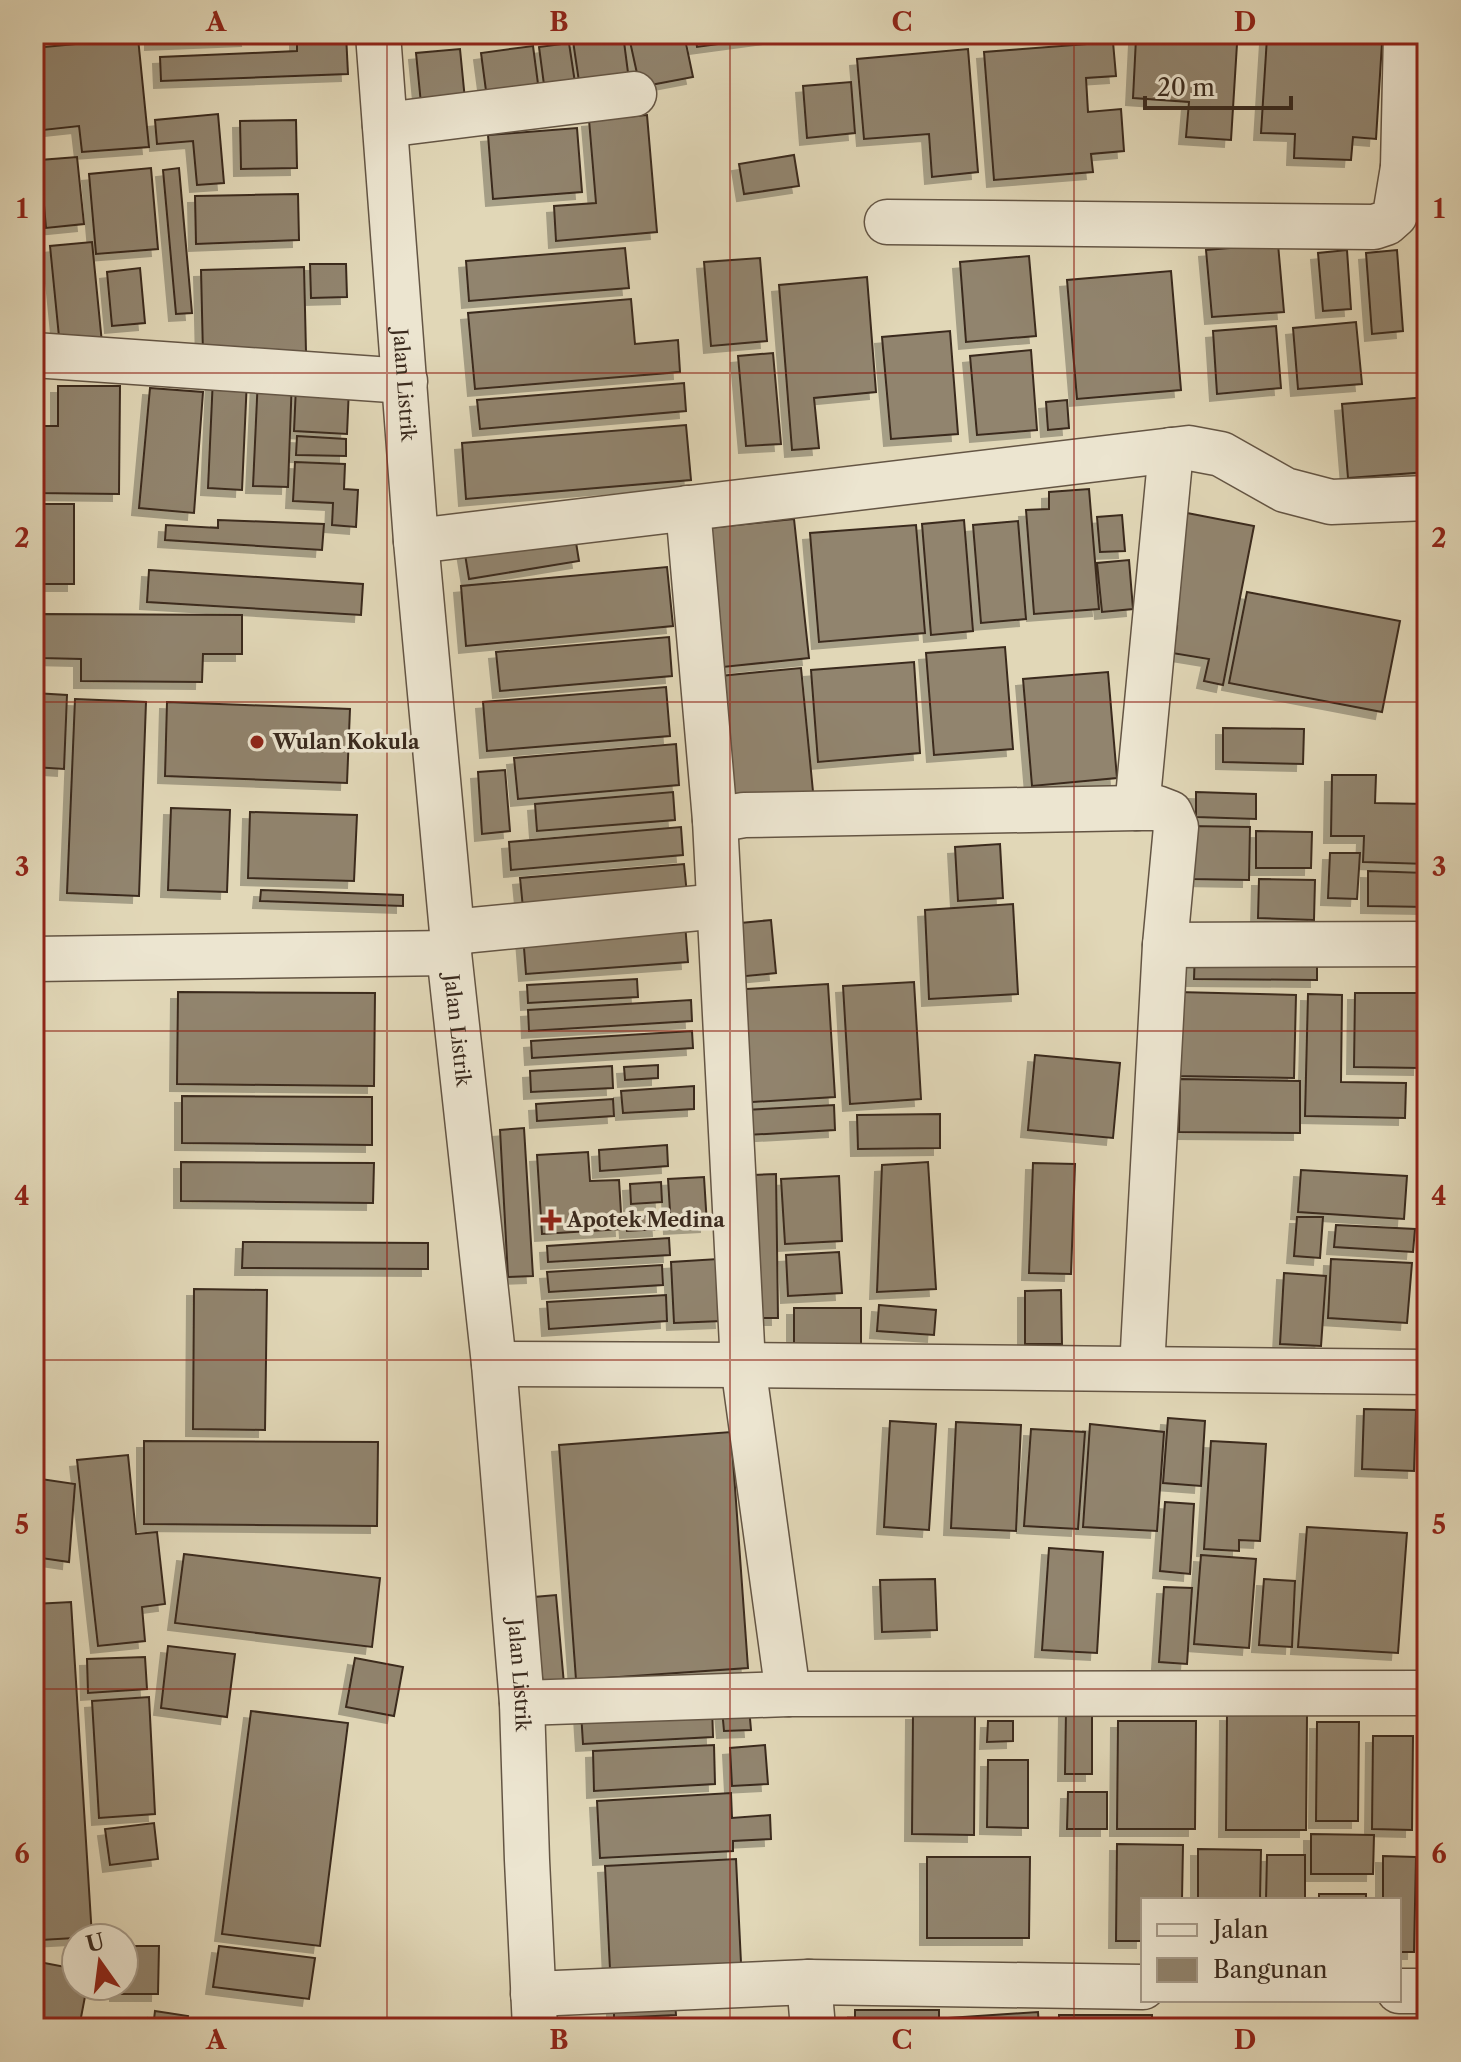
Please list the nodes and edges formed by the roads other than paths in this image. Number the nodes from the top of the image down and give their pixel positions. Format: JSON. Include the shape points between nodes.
{"nodes":[{"id":1,"x":378,"y":34,"type":"edge"},
{"id":2,"x":1406,"y":34,"type":"edge"},
{"id":3,"x":634,"y":94,"type":"dead end"},
{"id":4,"x":385,"y":125,"type":"junction"},
{"id":5,"x":1415,"y":166,"type":"edge"},
{"id":6,"x":887,"y":222,"type":"dead end"},
{"id":7,"x":34,"y":355,"type":"edge"},
{"id":8,"x":405,"y":381,"type":"junction"},
{"id":9,"x":1171,"y":450,"type":"junction"},
{"id":10,"x":1427,"y":498,"type":"edge"},
{"id":11,"x":688,"y":508,"type":"junction"},
{"id":12,"x":416,"y":541,"type":"junction"},
{"id":13,"x":1137,"y":808,"type":"junction"},
{"id":14,"x":715,"y":820,"type":"junction"},
{"id":15,"x":719,"y":906,"type":"junction"},
{"id":16,"x":450,"y":942,"type":"junction"},
{"id":17,"x":1427,"y":944,"type":"edge"},
{"id":18,"x":1165,"y":945,"type":"junction"},
{"id":19,"x":34,"y":959,"type":"edge"},
{"id":20,"x":494,"y":1364,"type":"junction"},
{"id":21,"x":743,"y":1365,"type":"junction"},
{"id":22,"x":1142,"y":1368,"type":"junction"},
{"id":23,"x":1427,"y":1372,"type":"edge"},
{"id":24,"x":1427,"y":1693,"type":"edge"},
{"id":25,"x":788,"y":1694,"type":"junction"},
{"id":26,"x":522,"y":1703,"type":"junction"},
{"id":27,"x":809,"y":1982,"type":"junction"},
{"id":28,"x":1141,"y":1987,"type":"edge"},
{"id":29,"x":1401,"y":1991,"type":"edge"},
{"id":30,"x":1427,"y":1991,"type":"edge"},
{"id":31,"x":534,"y":2011,"type":"edge"},
{"id":32,"x":813,"y":2028,"type":"edge"}],
"edges":[{"from":1,"to":4,"type":"street","name":"Jalan Listrik"},
{"from":2,"to":5,"type":"street"},
{"from":3,"to":4,"type":"street"},
{"from":4,"to":8,"type":"street","name":"Jalan Listrik"},
{"from":5,"to":6,"type":"street","via":[[1395,215],[1374,227]]},
{"from":7,"to":8,"type":"street"},
{"from":8,"to":12,"type":"street","name":"Jalan Listrik"},
{"from":9,"to":10,"type":"street","via":[[1221,454],[1285,490],[1331,502]]},
{"from":9,"to":11,"type":"street"},
{"from":9,"to":13,"type":"street"},
{"from":11,"to":12,"type":"street"},
{"from":11,"to":14,"type":"street"},
{"from":12,"to":16,"type":"street","name":"Jalan Listrik"},
{"from":13,"to":14,"type":"street","via":[[744,815]]},
{"from":13,"to":18,"type":"street","via":[[1170,813],[1176,827]]},
{"from":14,"to":15,"type":"street"},
{"from":15,"to":16,"type":"street"},
{"from":15,"to":21,"type":"street"},
{"from":16,"to":19,"type":"street"},
{"from":16,"to":20,"type":"street","name":"Jalan Listrik"},
{"from":17,"to":18,"type":"street"},
{"from":18,"to":22,"type":"street"},
{"from":20,"to":21,"type":"street"},
{"from":20,"to":26,"type":"street","name":"Jalan Listrik"},
{"from":21,"to":22,"type":"street"},
{"from":21,"to":25,"type":"street"},
{"from":22,"to":23,"type":"street"},
{"from":24,"to":25,"type":"street"},
{"from":25,"to":26,"type":"street"},
{"from":26,"to":31,"type":"street","name":"Jalan Listrik"},
{"from":27,"to":28,"type":"street"},
{"from":27,"to":31,"type":"street"},
{"from":27,"to":32,"type":"street"},
{"from":29,"to":30,"type":"street"}]}
